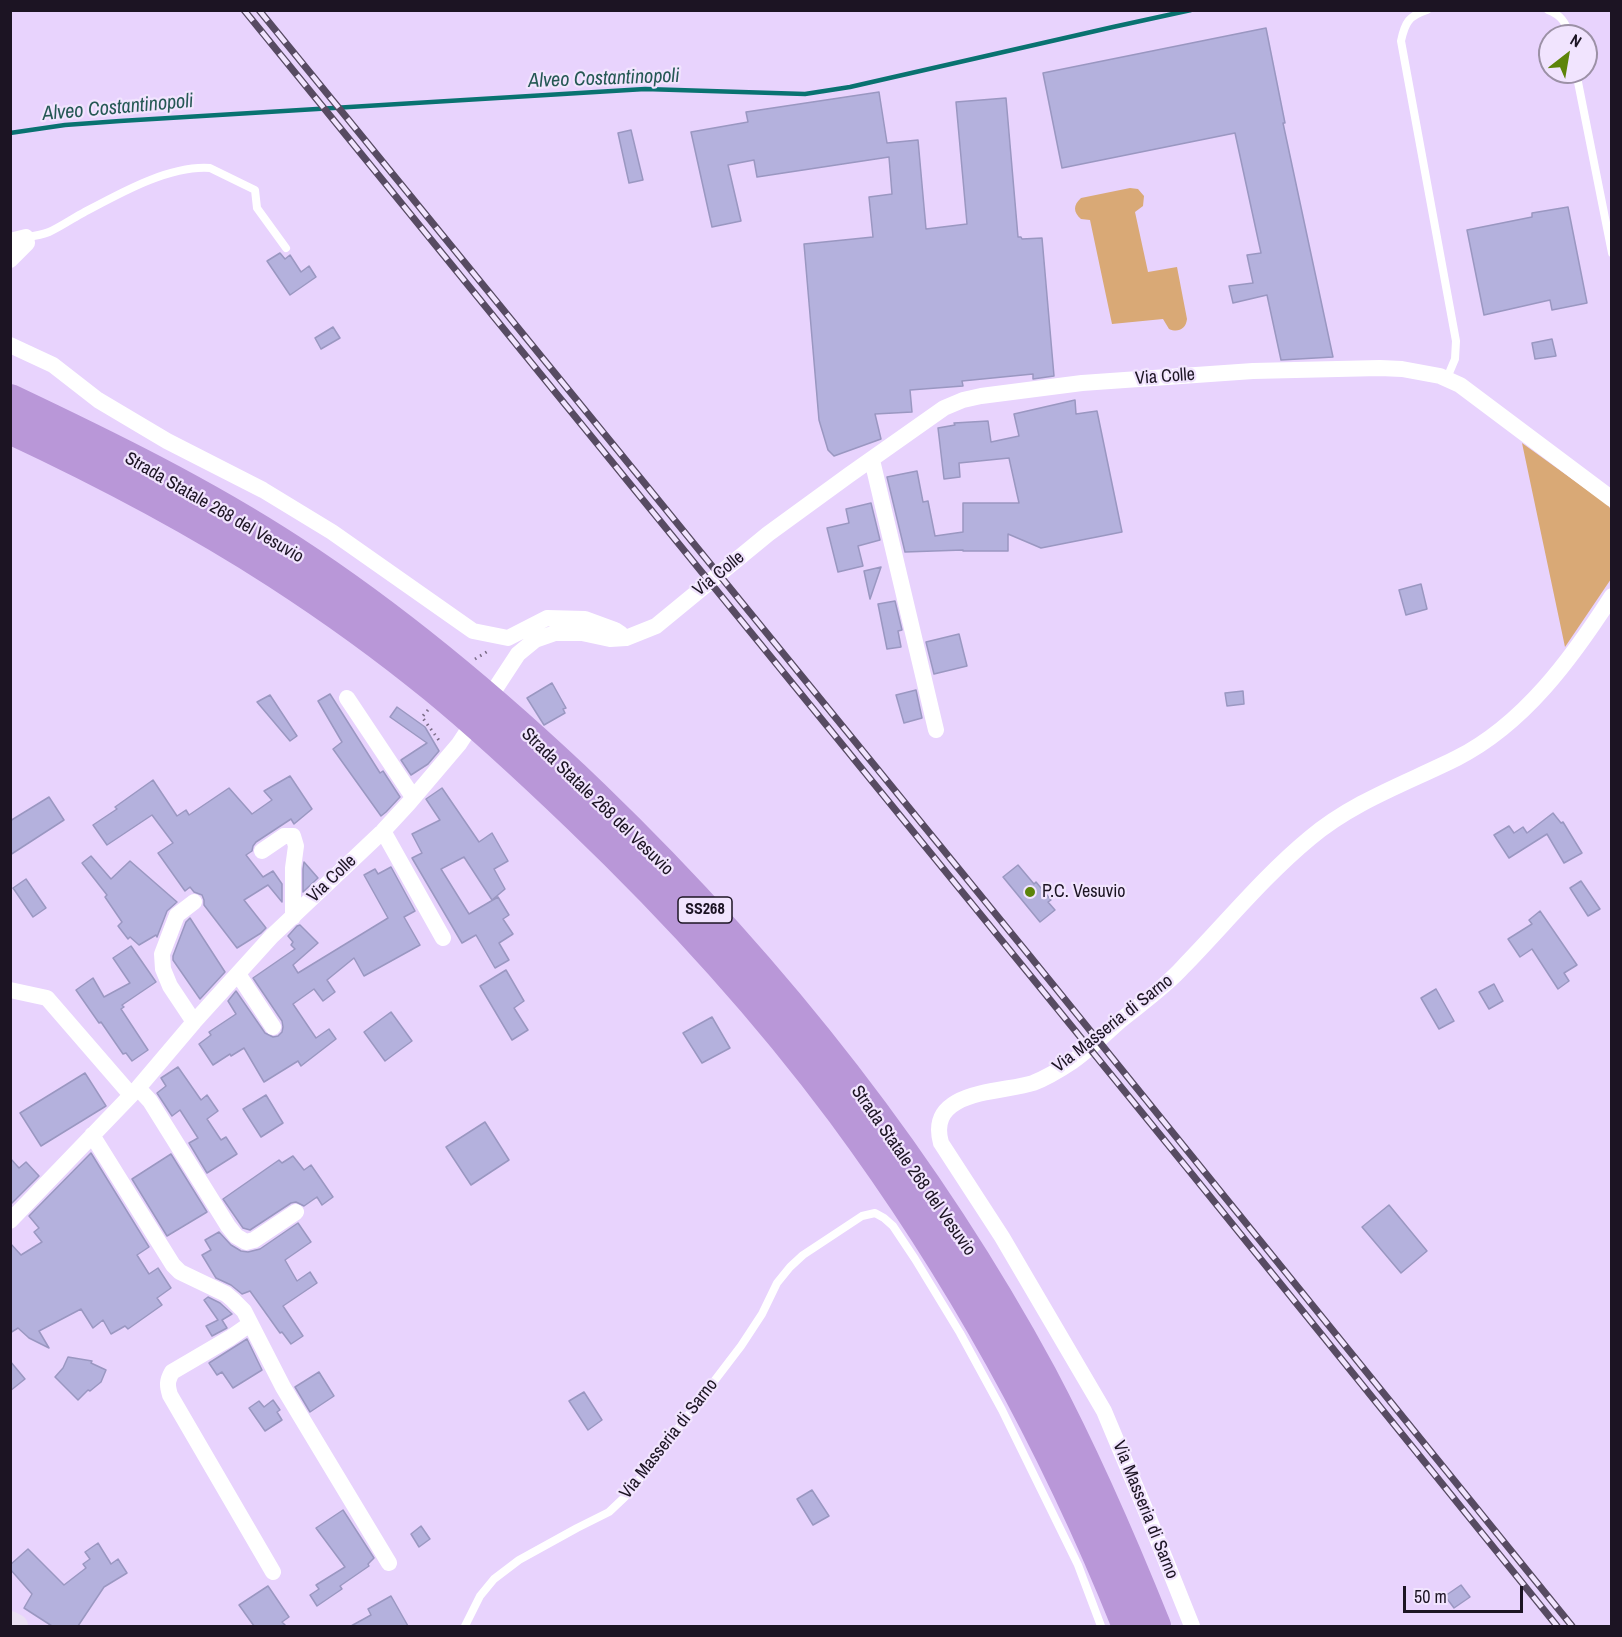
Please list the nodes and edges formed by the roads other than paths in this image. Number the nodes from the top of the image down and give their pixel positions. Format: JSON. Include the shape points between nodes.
{"nodes":[{"id":1,"x":1427,"y":10,"type":"edge"},
{"id":2,"x":1548,"y":10,"type":"edge"},
{"id":3,"x":1566,"y":24,"type":"edge"},
{"id":4,"x":1578,"y":84,"type":"edge"},
{"id":5,"x":18,"y":239,"type":"edge"},
{"id":6,"x":286,"y":249,"type":"dead end"},
{"id":7,"x":1611,"y":253,"type":"edge"},
{"id":8,"x":10,"y":260,"type":"edge"},
{"id":9,"x":10,"y":345,"type":"edge"},
{"id":10,"x":1447,"y":378,"type":"junction"},
{"id":11,"x":10,"y":400,"type":"edge"},
{"id":12,"x":10,"y":428,"type":"edge"},
{"id":13,"x":872,"y":460,"type":"junction"},
{"id":14,"x":1611,"y":499,"type":"edge"},
{"id":15,"x":1611,"y":596,"type":"edge"},
{"id":16,"x":626,"y":638,"type":"junction"},
{"id":17,"x":347,"y":698,"type":"dead end"},
{"id":18,"x":936,"y":730,"type":"dead end"},
{"id":19,"x":413,"y":797,"type":"junction"},
{"id":20,"x":383,"y":831,"type":"junction"},
{"id":21,"x":262,"y":851,"type":"dead end"},
{"id":22,"x":194,"y":902,"type":"dead end"},
{"id":23,"x":293,"y":916,"type":"junction"},
{"id":24,"x":443,"y":938,"type":"dead end"},
{"id":25,"x":238,"y":974,"type":"junction"},
{"id":26,"x":10,"y":990,"type":"edge"},
{"id":27,"x":194,"y":1022,"type":"junction"},
{"id":28,"x":273,"y":1027,"type":"dead end"},
{"id":29,"x":135,"y":1092,"type":"junction"},
{"id":30,"x":92,"y":1136,"type":"junction"},
{"id":31,"x":296,"y":1212,"type":"dead end"},
{"id":32,"x":10,"y":1221,"type":"edge"},
{"id":33,"x":250,"y":1324,"type":"junction"},
{"id":34,"x":389,"y":1563,"type":"dead end"},
{"id":35,"x":273,"y":1572,"type":"dead end"},
{"id":36,"x":10,"y":1623,"type":"edge"},
{"id":37,"x":16,"y":1626,"type":"edge"},
{"id":38,"x":465,"y":1626,"type":"edge"},
{"id":39,"x":1101,"y":1626,"type":"edge"},
{"id":40,"x":1128,"y":1626,"type":"edge"},
{"id":41,"x":1155,"y":1626,"type":"edge"},
{"id":42,"x":1192,"y":1626,"type":"edge"}],
"edges":[{"from":1,"to":10,"type":"lane","via":[[1413,15],[1404,27],[1401,41],[1456,340],[1455,359]]},
{"from":2,"to":3,"type":"lane"},
{"from":4,"to":7,"type":"lane"},
{"from":5,"to":6,"type":"lane","via":[[47,233],[151,179],[202,167],[255,190],[257,208]]},
{"from":5,"to":8,"type":"street","via":[[27,243]]},
{"from":9,"to":16,"type":"street","via":[[53,365],[99,400],[166,441],[263,490],[332,532],[473,631],[508,638],[547,618],[585,619]]},
{"from":10,"to":13,"type":"street","name":"Via Colle","via":[[1380,368],[1253,371],[1082,383],[981,396],[944,408]]},
{"from":10,"to":14,"type":"street","name":"Via Colle"},
{"from":11,"to":41,"type":"highway","name":"Strada Statale 268 del Vesuvio","number":"SS268","via":[[132,459],[219,507],[292,551],[378,612],[506,714],[636,837],[703,907],[860,1093],[977,1264],[1041,1376],[1093,1481]]},
{"from":12,"to":40,"type":"highway","name":"Strada Statale 268 del Vesuvio","number":"SS268","via":[[198,525],[278,574],[381,646],[434,686],[541,782],[687,928],[840,1110],[954,1277],[1019,1391],[1077,1507]]},
{"from":13,"to":16,"type":"street","name":"Via Colle","via":[[768,534],[656,626]]},
{"from":13,"to":18,"type":"street"},
{"from":15,"to":42,"type":"street","name":"Via Masseria di Sarno","via":[[1536,697],[1495,734],[1324,826],[1275,870],[1182,969],[1073,1060],[1034,1082],[960,1100],[941,1121],[941,1143],[1002,1237],[1104,1411]]},
{"from":16,"to":19,"type":"street","name":"Via Colle","via":[[555,633],[535,640],[518,654],[454,749]]},
{"from":17,"to":19,"type":"street"},
{"from":19,"to":20,"type":"street","name":"Via Colle"},
{"from":20,"to":23,"type":"street","name":"Via Colle"},
{"from":20,"to":24,"type":"street"},
{"from":21,"to":23,"type":"street","via":[[284,836],[293,836]]},
{"from":22,"to":27,"type":"street","via":[[177,915],[162,954],[170,986]]},
{"from":23,"to":25,"type":"street","name":"Via Colle"},
{"from":25,"to":27,"type":"street","name":"Via Colle"},
{"from":25,"to":28,"type":"street"},
{"from":26,"to":29,"type":"street","via":[[46,998]]},
{"from":27,"to":29,"type":"street","name":"Via Colle"},
{"from":29,"to":30,"type":"street","name":"Via Colle"},
{"from":29,"to":31,"type":"street","via":[[150,1101],[236,1236],[246,1242],[254,1240]]},
{"from":30,"to":32,"type":"street","name":"Via Colle"},
{"from":30,"to":33,"type":"street","via":[[173,1265],[226,1294],[244,1311]]},
{"from":33,"to":34,"type":"street","via":[[283,1388]]},
{"from":33,"to":35,"type":"street","via":[[172,1372],[167,1381],[170,1395]]},
{"from":36,"to":37,"type":"street"},
{"from":38,"to":39,"type":"lane","name":"Via Masseria di Sarno","via":[[494,1579],[519,1560],[609,1512],[628,1494],[741,1346],[790,1267],[862,1216],[875,1213],[893,1226],[960,1333],[1078,1565]]}]}
